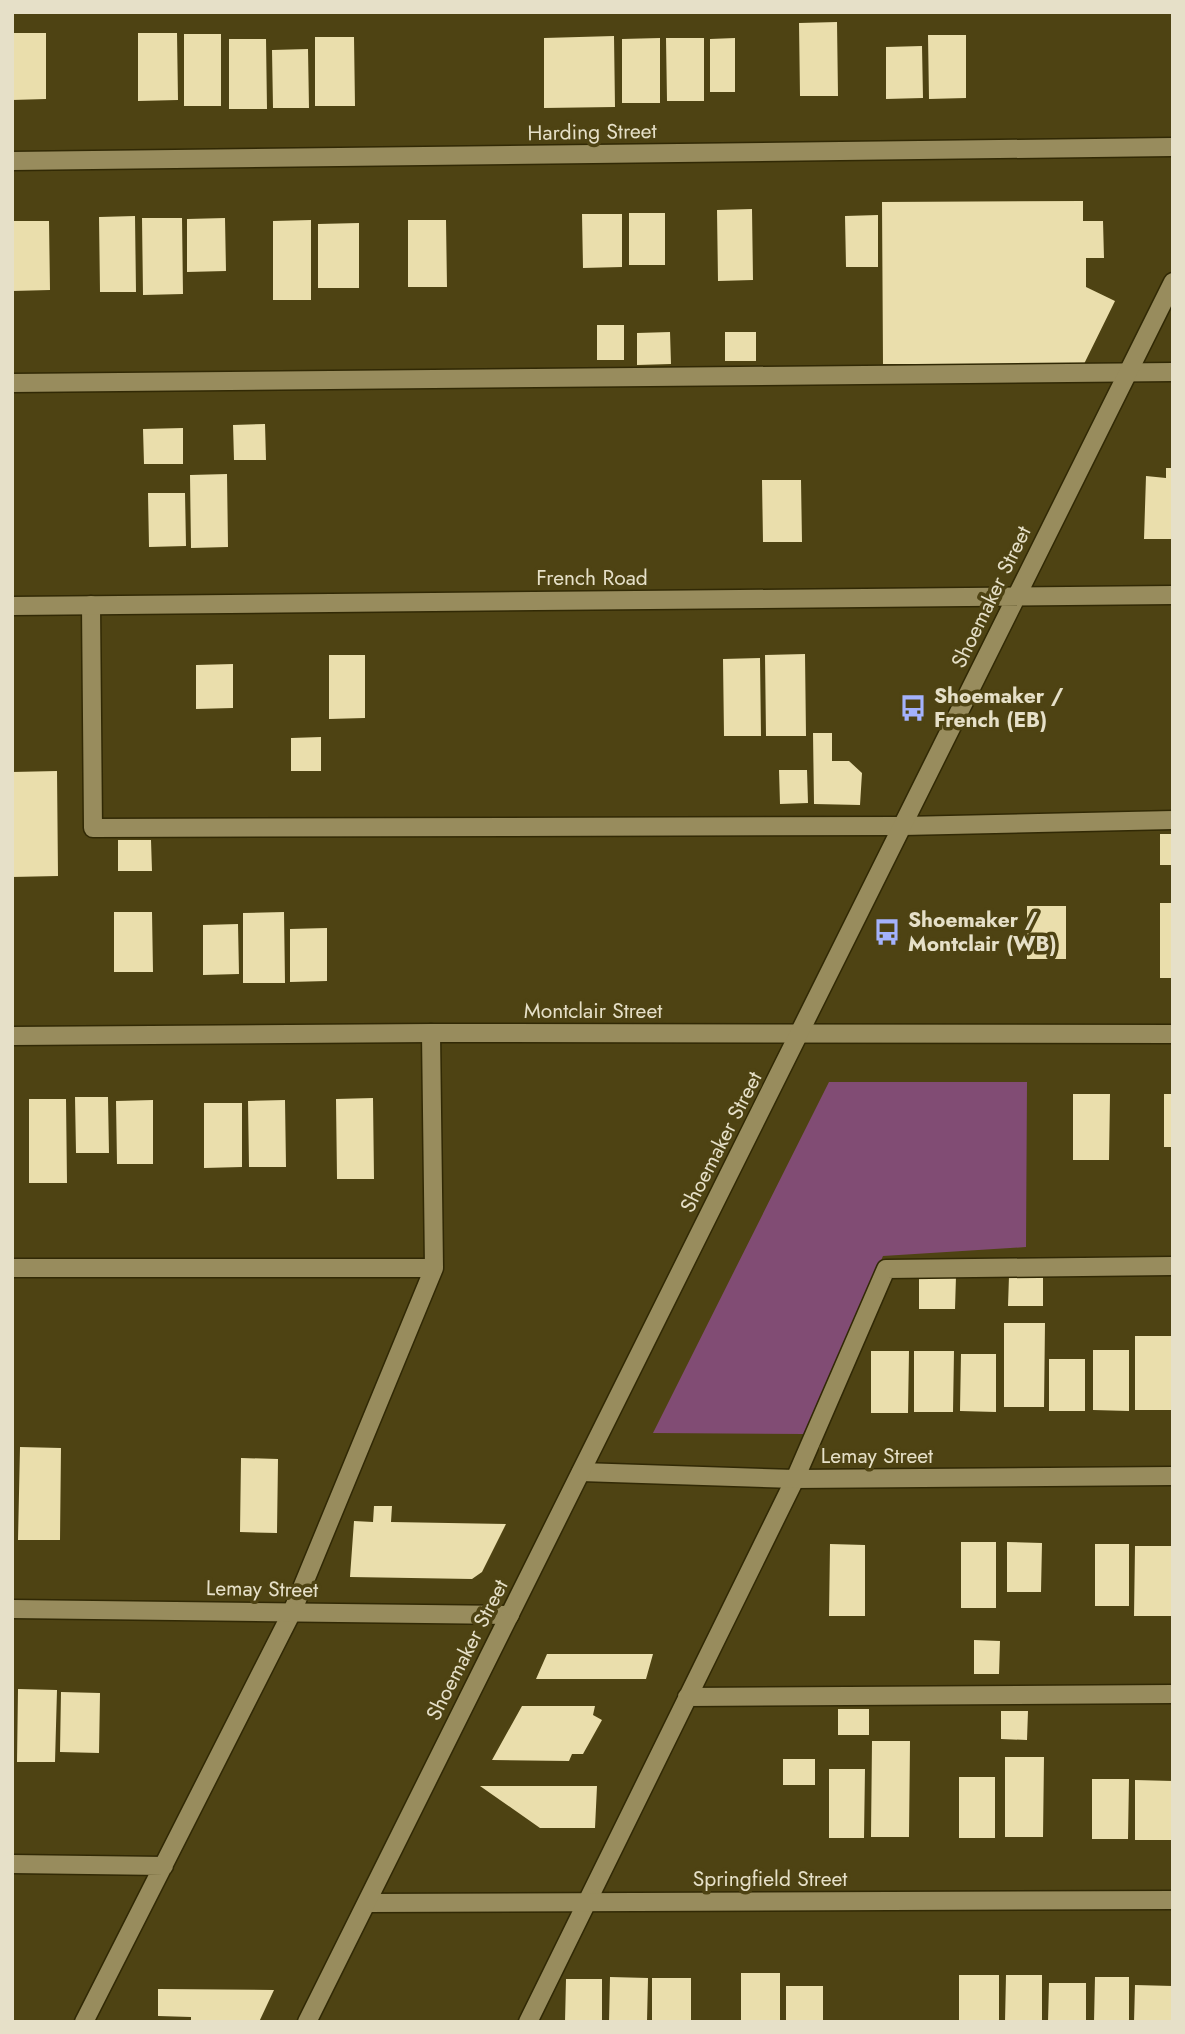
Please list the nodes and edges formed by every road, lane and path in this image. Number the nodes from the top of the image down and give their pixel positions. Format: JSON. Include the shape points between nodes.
{"nodes":[{"id":1,"x":1173,"y":147,"type":"edge"},
{"id":2,"x":12,"y":161,"type":"edge"},
{"id":3,"x":1173,"y":282,"type":"edge"},
{"id":4,"x":1173,"y":372,"type":"edge"},
{"id":5,"x":1127,"y":373,"type":"junction"},
{"id":6,"x":12,"y":383,"type":"edge"},
{"id":7,"x":1173,"y":595,"type":"edge"},
{"id":8,"x":1017,"y":597,"type":"junction"},
{"id":9,"x":91,"y":605,"type":"junction"},
{"id":10,"x":12,"y":607,"type":"edge"},
{"id":11,"x":1173,"y":820,"type":"edge"},
{"id":12,"x":903,"y":826,"type":"junction"},
{"id":13,"x":431,"y":1033,"type":"junction"},
{"id":14,"x":1173,"y":1034,"type":"edge"},
{"id":15,"x":800,"y":1035,"type":"junction"},
{"id":16,"x":12,"y":1036,"type":"edge"},
{"id":17,"x":1173,"y":1266,"type":"edge"},
{"id":18,"x":12,"y":1268,"type":"edge"},
{"id":19,"x":434,"y":1268,"type":"junction"},
{"id":20,"x":581,"y":1472,"type":"junction"},
{"id":21,"x":1173,"y":1476,"type":"edge"},
{"id":22,"x":794,"y":1479,"type":"junction"},
{"id":23,"x":12,"y":1609,"type":"edge"},
{"id":24,"x":292,"y":1612,"type":"junction"},
{"id":25,"x":510,"y":1615,"type":"junction"},
{"id":26,"x":1173,"y":1694,"type":"edge"},
{"id":27,"x":687,"y":1697,"type":"junction"},
{"id":28,"x":12,"y":1864,"type":"edge"},
{"id":29,"x":164,"y":1866,"type":"junction"},
{"id":30,"x":1173,"y":1900,"type":"edge"},
{"id":31,"x":588,"y":1902,"type":"junction"},
{"id":32,"x":366,"y":1903,"type":"junction"},
{"id":33,"x":84,"y":2022,"type":"edge"},
{"id":34,"x":307,"y":2022,"type":"edge"},
{"id":35,"x":528,"y":2022,"type":"edge"}],
"edges":[{"from":1,"to":2,"type":"street","name":"Harding Street"},
{"from":3,"to":5,"type":"street","name":"Shoemaker Street"},
{"from":4,"to":5,"type":"street"},
{"from":5,"to":6,"type":"street"},
{"from":5,"to":8,"type":"street","name":"Shoemaker Street"},
{"from":7,"to":8,"type":"street","name":"French Road"},
{"from":8,"to":9,"type":"street","name":"French Road"},
{"from":8,"to":12,"type":"street","name":"Shoemaker Street"},
{"from":9,"to":10,"type":"street","name":"French Road"},
{"from":9,"to":12,"type":"street","via":[[93,828]]},
{"from":11,"to":12,"type":"street"},
{"from":12,"to":15,"type":"street","name":"Shoemaker Street"},
{"from":13,"to":15,"type":"street","name":"Montclair Street"},
{"from":13,"to":16,"type":"street","name":"Montclair Street"},
{"from":13,"to":19,"type":"street"},
{"from":14,"to":15,"type":"street","name":"Montclair Street"},
{"from":15,"to":20,"type":"street","name":"Shoemaker Street"},
{"from":17,"to":22,"type":"street","via":[[886,1269]]},
{"from":18,"to":19,"type":"street"},
{"from":19,"to":24,"type":"street"},
{"from":20,"to":22,"type":"street","name":"Lemay Street"},
{"from":20,"to":25,"type":"street","name":"Shoemaker Street"},
{"from":21,"to":22,"type":"street","name":"Lemay Street"},
{"from":22,"to":27,"type":"street"},
{"from":23,"to":24,"type":"street","name":"Lemay Street"},
{"from":24,"to":25,"type":"street","name":"Lemay Street"},
{"from":24,"to":29,"type":"street"},
{"from":25,"to":32,"type":"street","name":"Shoemaker Street"},
{"from":26,"to":27,"type":"street"},
{"from":27,"to":31,"type":"street"},
{"from":28,"to":29,"type":"street"},
{"from":29,"to":33,"type":"street"},
{"from":30,"to":31,"type":"street","name":"Springfield Street"},
{"from":31,"to":32,"type":"street","name":"Springfield Street"},
{"from":31,"to":35,"type":"street"},
{"from":32,"to":34,"type":"street","name":"Shoemaker Street"}]}
